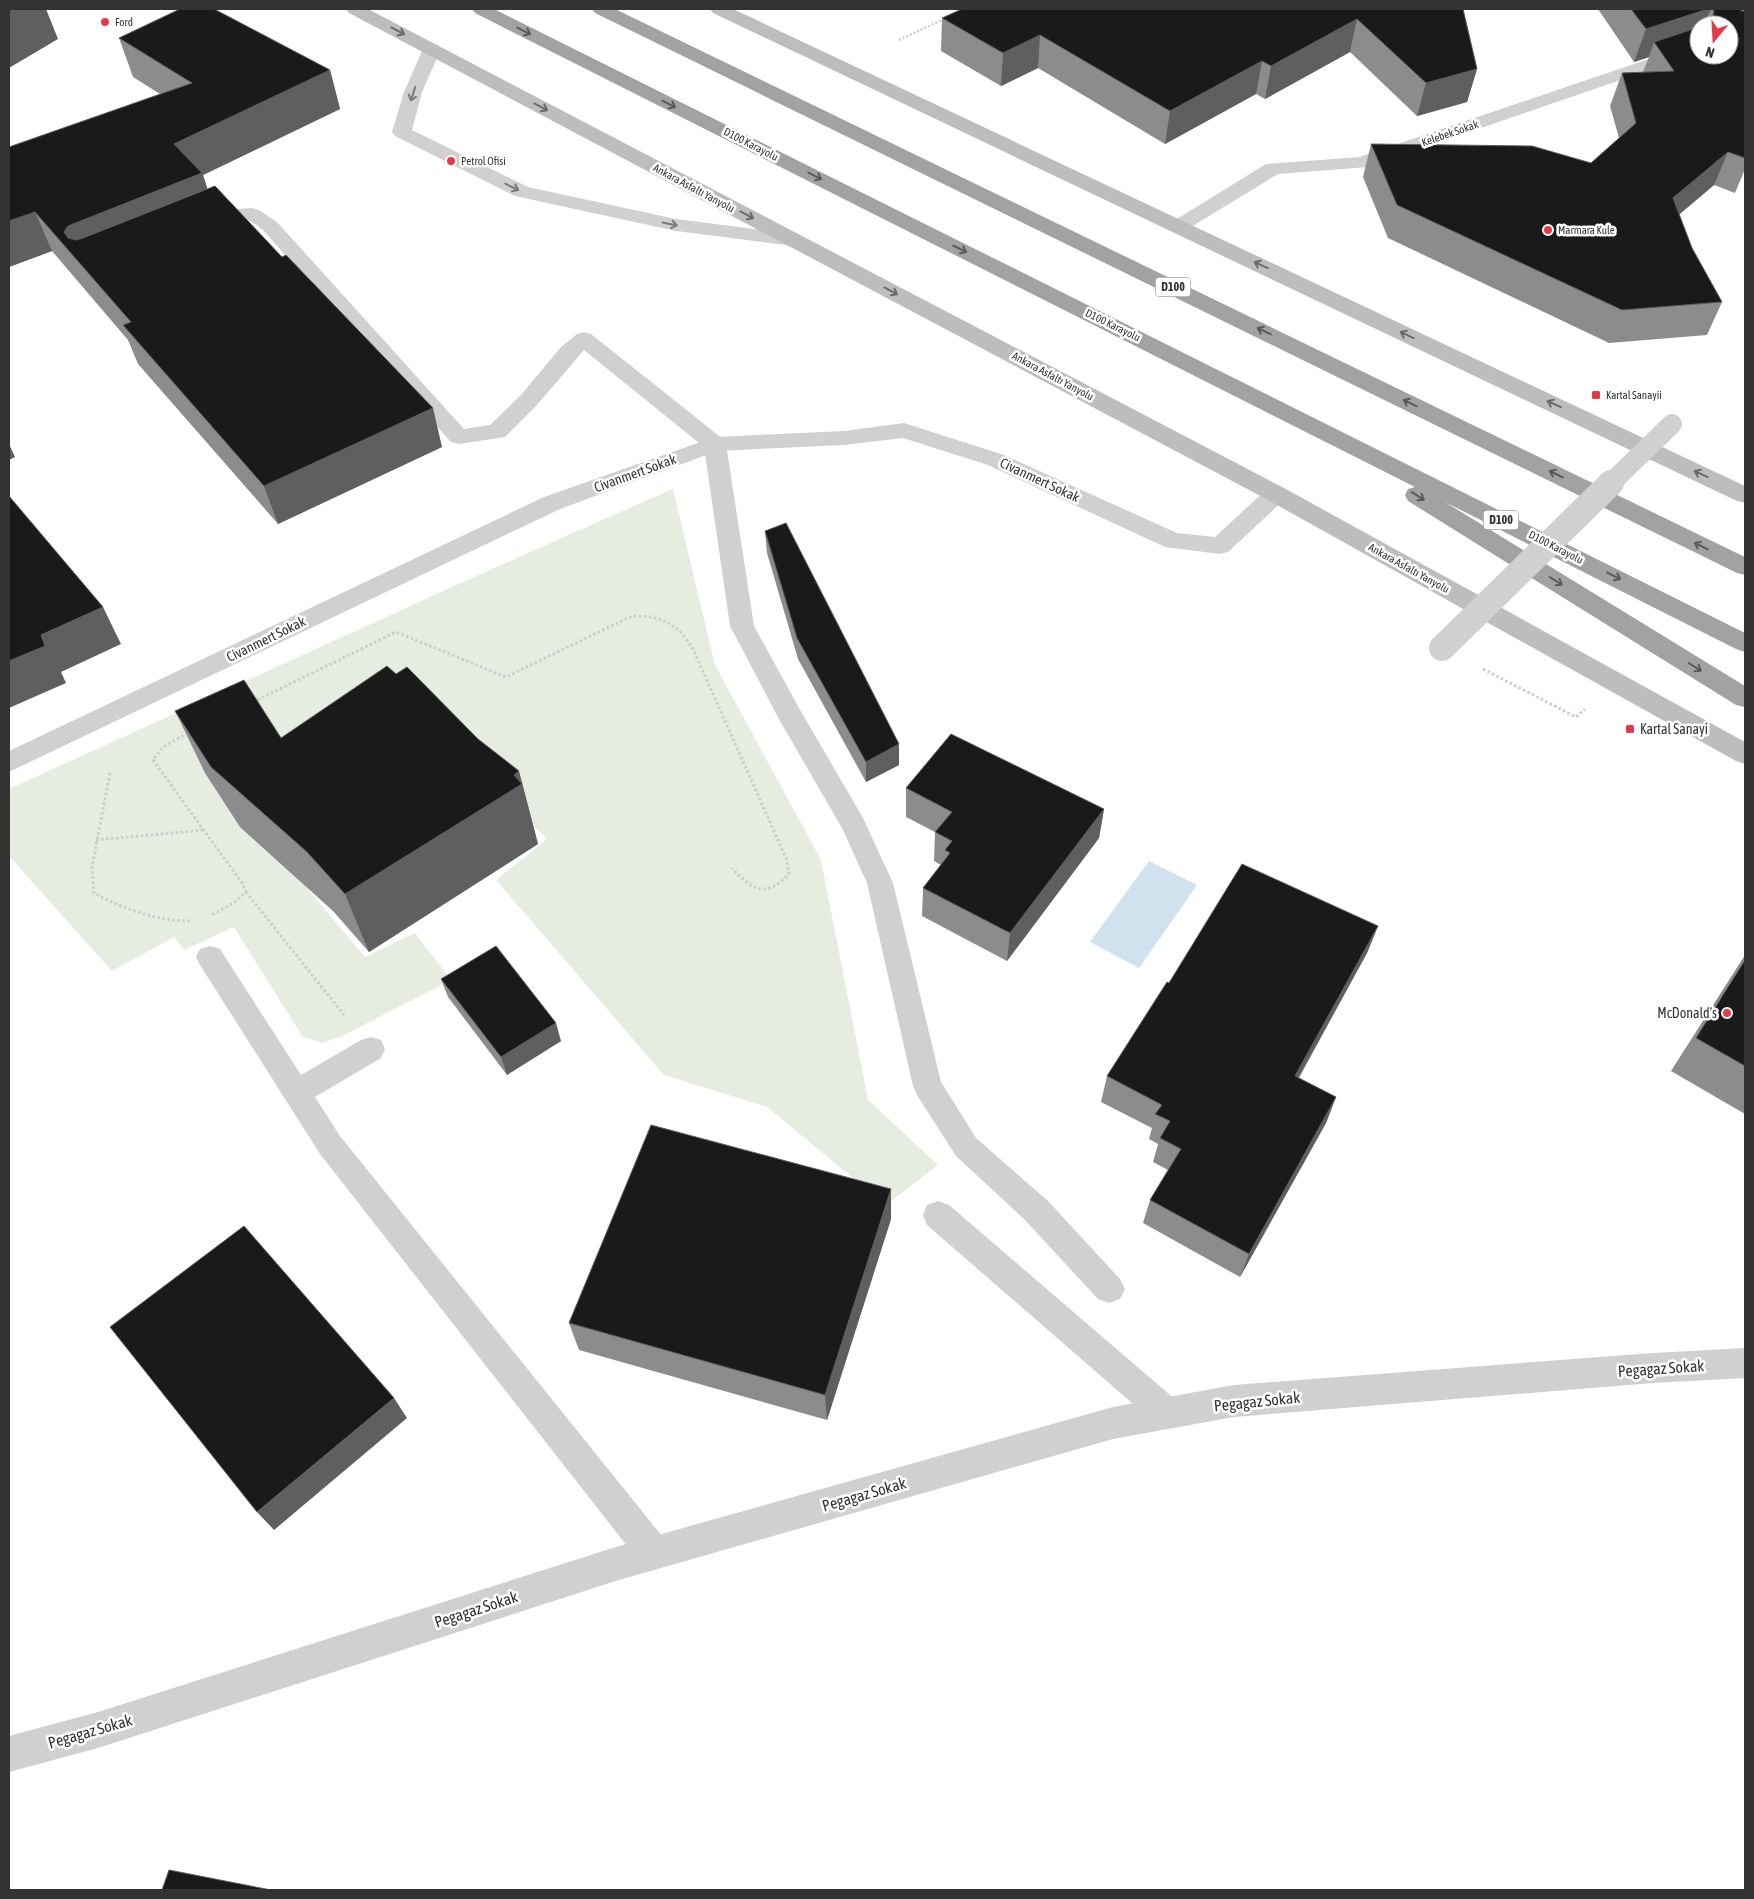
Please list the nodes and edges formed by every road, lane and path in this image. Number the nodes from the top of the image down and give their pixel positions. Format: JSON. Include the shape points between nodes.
{"nodes":[{"id":1,"x":354,"y":9,"type":"edge"},
{"id":2,"x":481,"y":9,"type":"edge"},
{"id":3,"x":601,"y":9,"type":"edge"},
{"id":4,"x":719,"y":9,"type":"edge"},
{"id":5,"x":949,"y":17,"type":"edge"},
{"id":6,"x":899,"y":40,"type":"dead end"},
{"id":7,"x":432,"y":49,"type":"junction"},
{"id":8,"x":1689,"y":50,"type":"edge"},
{"id":9,"x":1179,"y":226,"type":"junction"},
{"id":10,"x":192,"y":231,"type":"edge"},
{"id":11,"x":794,"y":240,"type":"junction"},
{"id":12,"x":1257,"y":397,"type":"junction"},
{"id":13,"x":1672,"y":424,"type":"dead end"},
{"id":14,"x":715,"y":444,"type":"junction"},
{"id":15,"x":1276,"y":494,"type":"junction"},
{"id":16,"x":1745,"y":495,"type":"edge"},
{"id":17,"x":1745,"y":567,"type":"edge"},
{"id":18,"x":1745,"y":642,"type":"edge"},
{"id":19,"x":1442,"y":648,"type":"joint"},
{"id":20,"x":1745,"y":698,"type":"edge"},
{"id":21,"x":245,"y":706,"type":"edge"},
{"id":22,"x":1576,"y":717,"type":"dead end"},
{"id":23,"x":191,"y":732,"type":"edge"},
{"id":24,"x":1745,"y":754,"type":"edge"},
{"id":25,"x":9,"y":762,"type":"edge"},
{"id":26,"x":110,"y":773,"type":"dead end"},
{"id":27,"x":204,"y":830,"type":"junction"},
{"id":28,"x":96,"y":840,"type":"junction"},
{"id":29,"x":732,"y":868,"type":"dead end"},
{"id":30,"x":246,"y":892,"type":"junction"},
{"id":31,"x":203,"y":920,"type":"dead end"},
{"id":32,"x":194,"y":921,"type":"dead end"},
{"id":33,"x":210,"y":957,"type":"dead end"},
{"id":34,"x":371,"y":1049,"type":"joint"},
{"id":35,"x":297,"y":1093,"type":"junction"},
{"id":36,"x":938,"y":1215,"type":"dead end"},
{"id":37,"x":1109,"y":1289,"type":"dead end"},
{"id":38,"x":1745,"y":1363,"type":"edge"},
{"id":39,"x":1166,"y":1412,"type":"junction"},
{"id":40,"x":654,"y":1553,"type":"junction"},
{"id":41,"x":9,"y":1754,"type":"edge"}],
"edges":[{"from":1,"to":7,"type":"main road","name":"Ankara Asfaltı Yanyolu","one_way":true},
{"from":2,"to":12,"type":"highway","name":"D100 Karayolu","number":"D100","one_way":true},
{"from":17,"to":3,"type":"highway","number":"D100","one_way":true},
{"from":4,"to":9,"type":"main road"},
{"from":5,"to":6,"type":"path"},
{"from":7,"to":11,"type":"main road","name":"Ankara Asfaltı Yanyolu","one_way":true},
{"from":7,"to":11,"type":"street","one_way":true,"via":[[413,92],[402,132],[522,192],[676,225]]},
{"from":8,"to":9,"type":"street","name":"Kelebek Sokak","via":[[1361,164],[1273,168]]},
{"from":16,"to":9,"type":"main road","one_way":true},
{"from":10,"to":14,"type":"street","via":[[228,216],[252,214],[270,226],[459,438],[497,432],[584,339]]},
{"from":11,"to":15,"type":"main road","name":"Ankara Asfaltı Yanyolu","one_way":true},
{"from":12,"to":18,"type":"highway","name":"D100 Karayolu","number":"D100","one_way":true},
{"from":12,"to":20,"type":"highway","one_way":true},
{"from":13,"to":19,"type":"street","bridge":true},
{"from":14,"to":15,"type":"street","name":"Civanmert Sokak","via":[[844,438],[904,430],[996,460],[1173,541],[1220,546]]},
{"from":14,"to":25,"type":"street","name":"Civanmert Sokak","via":[[552,503]]},
{"from":14,"to":37,"type":"street","via":[[742,626],[854,825],[880,883],[928,1086],[966,1147],[1037,1211]]},
{"from":15,"to":24,"type":"main road","name":"Ankara Asfaltı Yanyolu"},
{"from":19,"to":22,"type":"path"},
{"from":21,"to":29,"type":"path","via":[[396,632],[506,677],[632,616],[660,619],[674,624],[692,647],[786,858],[789,874],[773,888],[760,891],[745,883]]},
{"from":23,"to":27,"type":"path","via":[[165,745],[153,760]]},
{"from":26,"to":28,"type":"path"},
{"from":27,"to":28,"type":"path"},
{"from":27,"to":30,"type":"path"},
{"from":28,"to":32,"type":"path","via":[[92,867],[94,893],[106,901],[169,919]]},
{"from":30,"to":31,"type":"path"},
{"from":30,"to":34,"type":"path"},
{"from":33,"to":35,"type":"street"},
{"from":34,"to":35,"type":"street"},
{"from":35,"to":40,"type":"street","via":[[330,1145]]},
{"from":36,"to":39,"type":"street"},
{"from":38,"to":39,"type":"street","name":"Pegagaz Sokak","via":[[1244,1401]]},
{"from":39,"to":40,"type":"street","name":"Pegagaz Sokak","via":[[1113,1423]]},
{"from":40,"to":41,"type":"street","name":"Pegagaz Sokak","via":[[98,1730]]}]}
